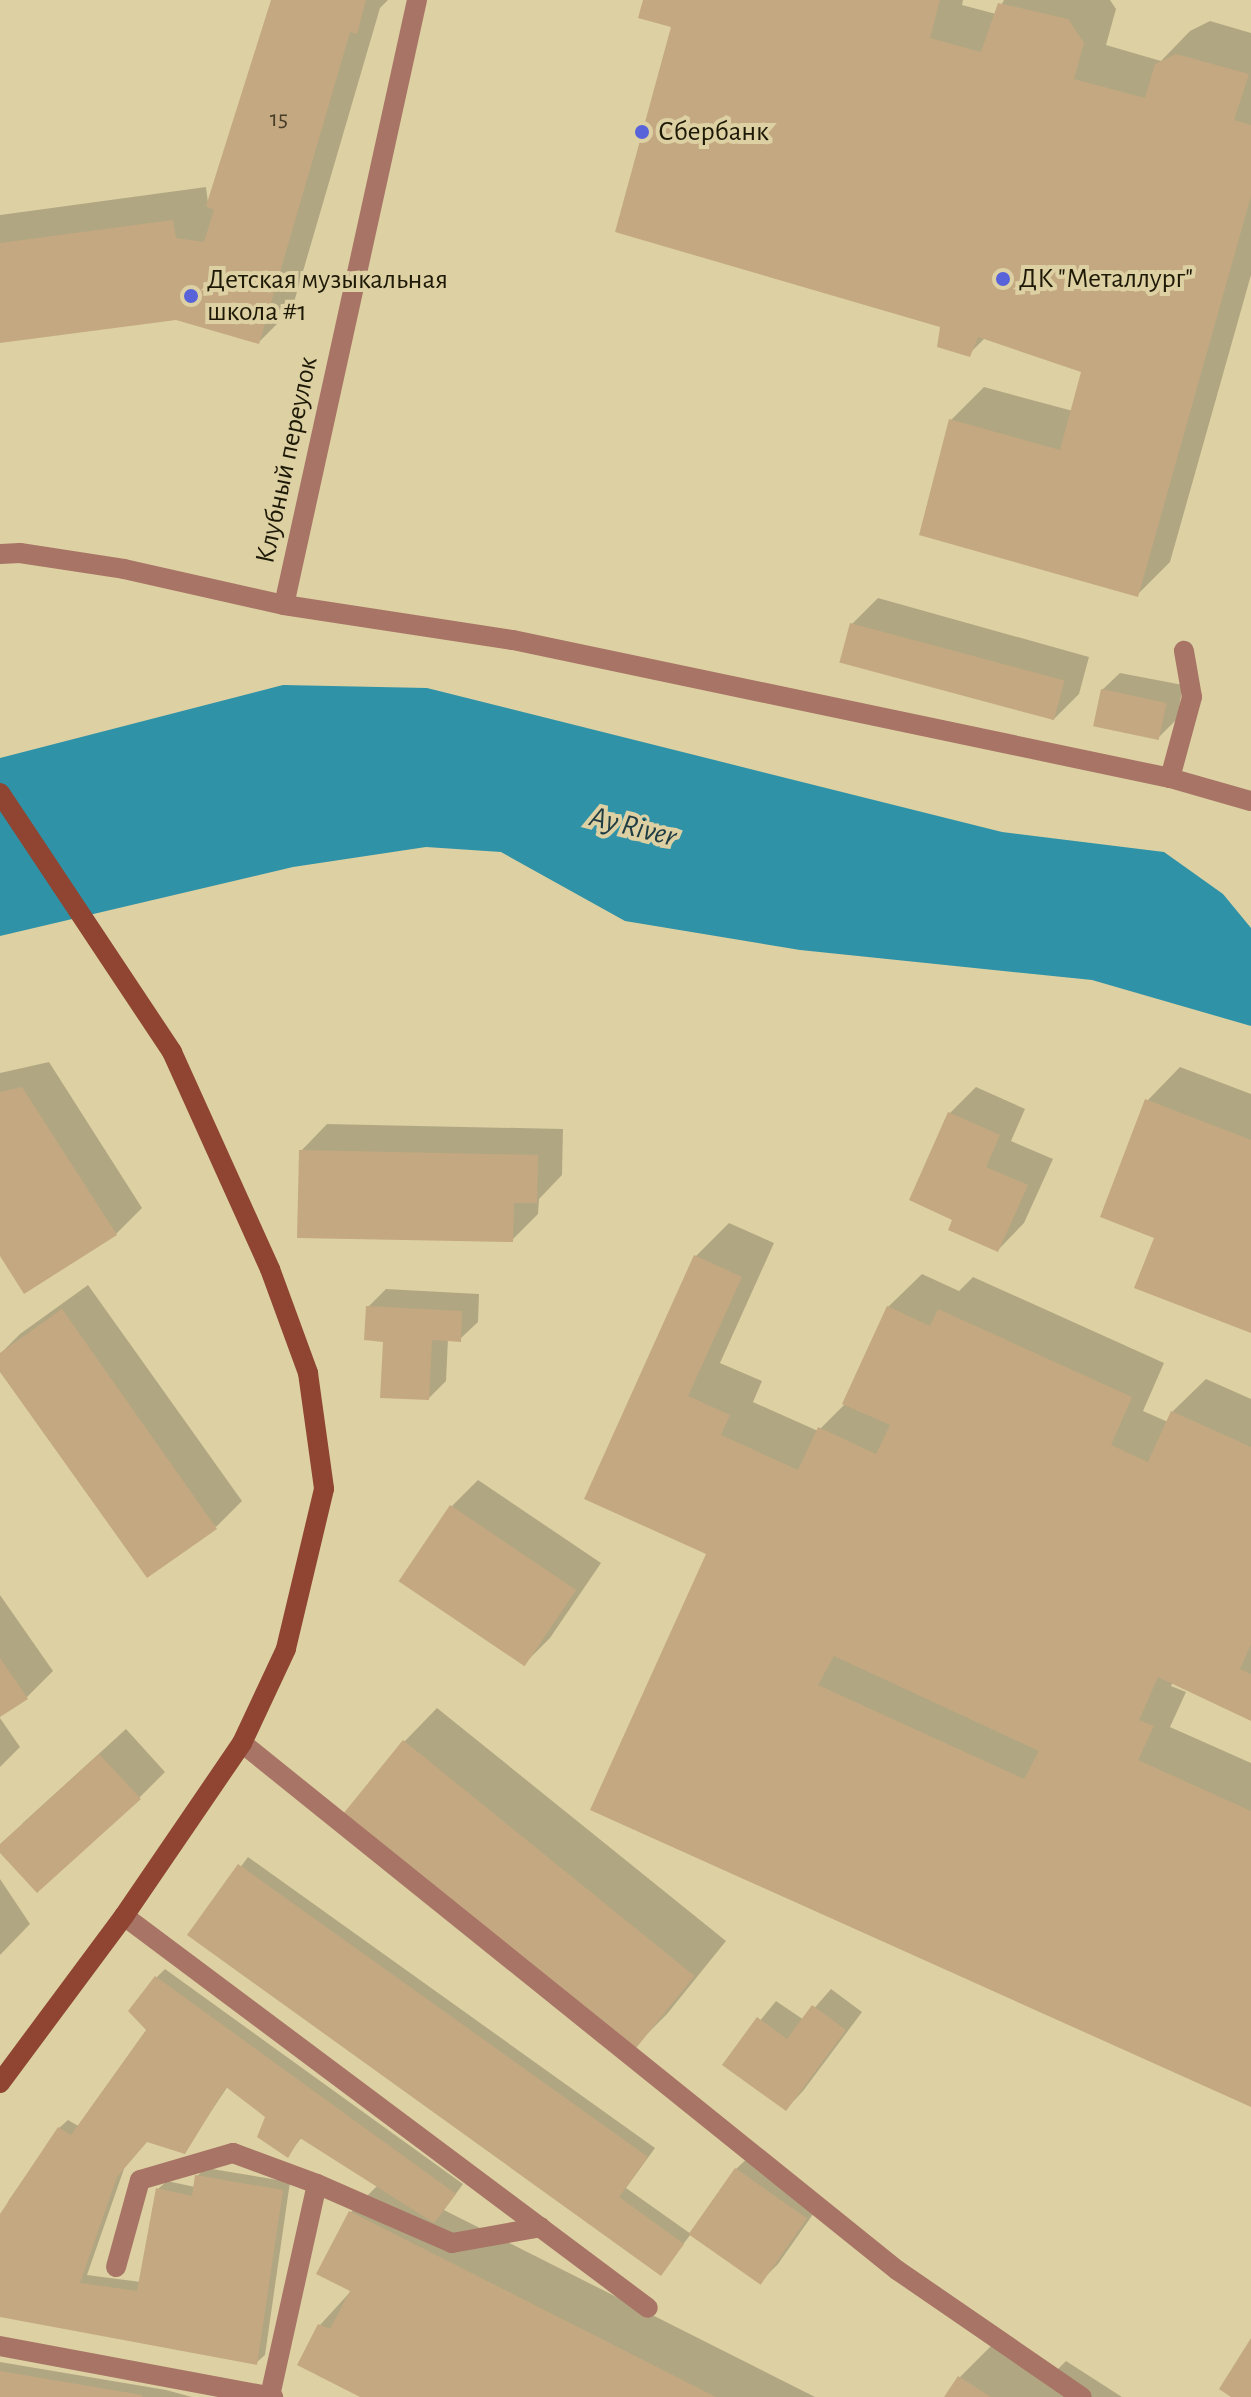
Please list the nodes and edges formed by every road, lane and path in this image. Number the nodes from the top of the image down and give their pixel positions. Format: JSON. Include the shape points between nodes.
{"nodes":[{"id":1,"x":417,"y":0,"type":"edge"},
{"id":2,"x":0,"y":554,"type":"edge"},
{"id":3,"x":284,"y":605,"type":"junction"},
{"id":4,"x":1184,"y":651,"type":"dead end"},
{"id":5,"x":1170,"y":778,"type":"junction"},
{"id":6,"x":0,"y":793,"type":"edge"},
{"id":7,"x":1251,"y":801,"type":"edge"},
{"id":8,"x":242,"y":1743,"type":"junction"},
{"id":9,"x":124,"y":1916,"type":"junction"},
{"id":10,"x":0,"y":2083,"type":"edge"},
{"id":11,"x":317,"y":2184,"type":"junction"},
{"id":12,"x":541,"y":2227,"type":"junction"},
{"id":13,"x":116,"y":2267,"type":"dead end"},
{"id":14,"x":648,"y":2308,"type":"dead end"},
{"id":15,"x":0,"y":2346,"type":"edge"},
{"id":16,"x":271,"y":2396,"type":"edge"},
{"id":17,"x":1082,"y":2397,"type":"edge"}],
"edges":[{"from":1,"to":3,"type":"street","name":"Клубный переулок"},
{"from":2,"to":3,"type":"street","via":[[124,569]]},
{"from":3,"to":5,"type":"street","via":[[513,640]]},
{"from":4,"to":5,"type":"street","via":[[1192,697]]},
{"from":5,"to":7,"type":"street"},
{"from":6,"to":8,"type":"street","via":[[172,1052],[270,1269],[308,1373],[324,1489],[286,1649]]},
{"from":8,"to":9,"type":"street"},
{"from":8,"to":17,"type":"street","via":[[897,2270]]},
{"from":9,"to":10,"type":"street"},
{"from":9,"to":12,"type":"street"},
{"from":11,"to":12,"type":"street","via":[[452,2243]]},
{"from":11,"to":13,"type":"street","via":[[233,2153],[140,2180]]},
{"from":11,"to":16,"type":"street"},
{"from":12,"to":14,"type":"street"},
{"from":15,"to":16,"type":"street"}]}
